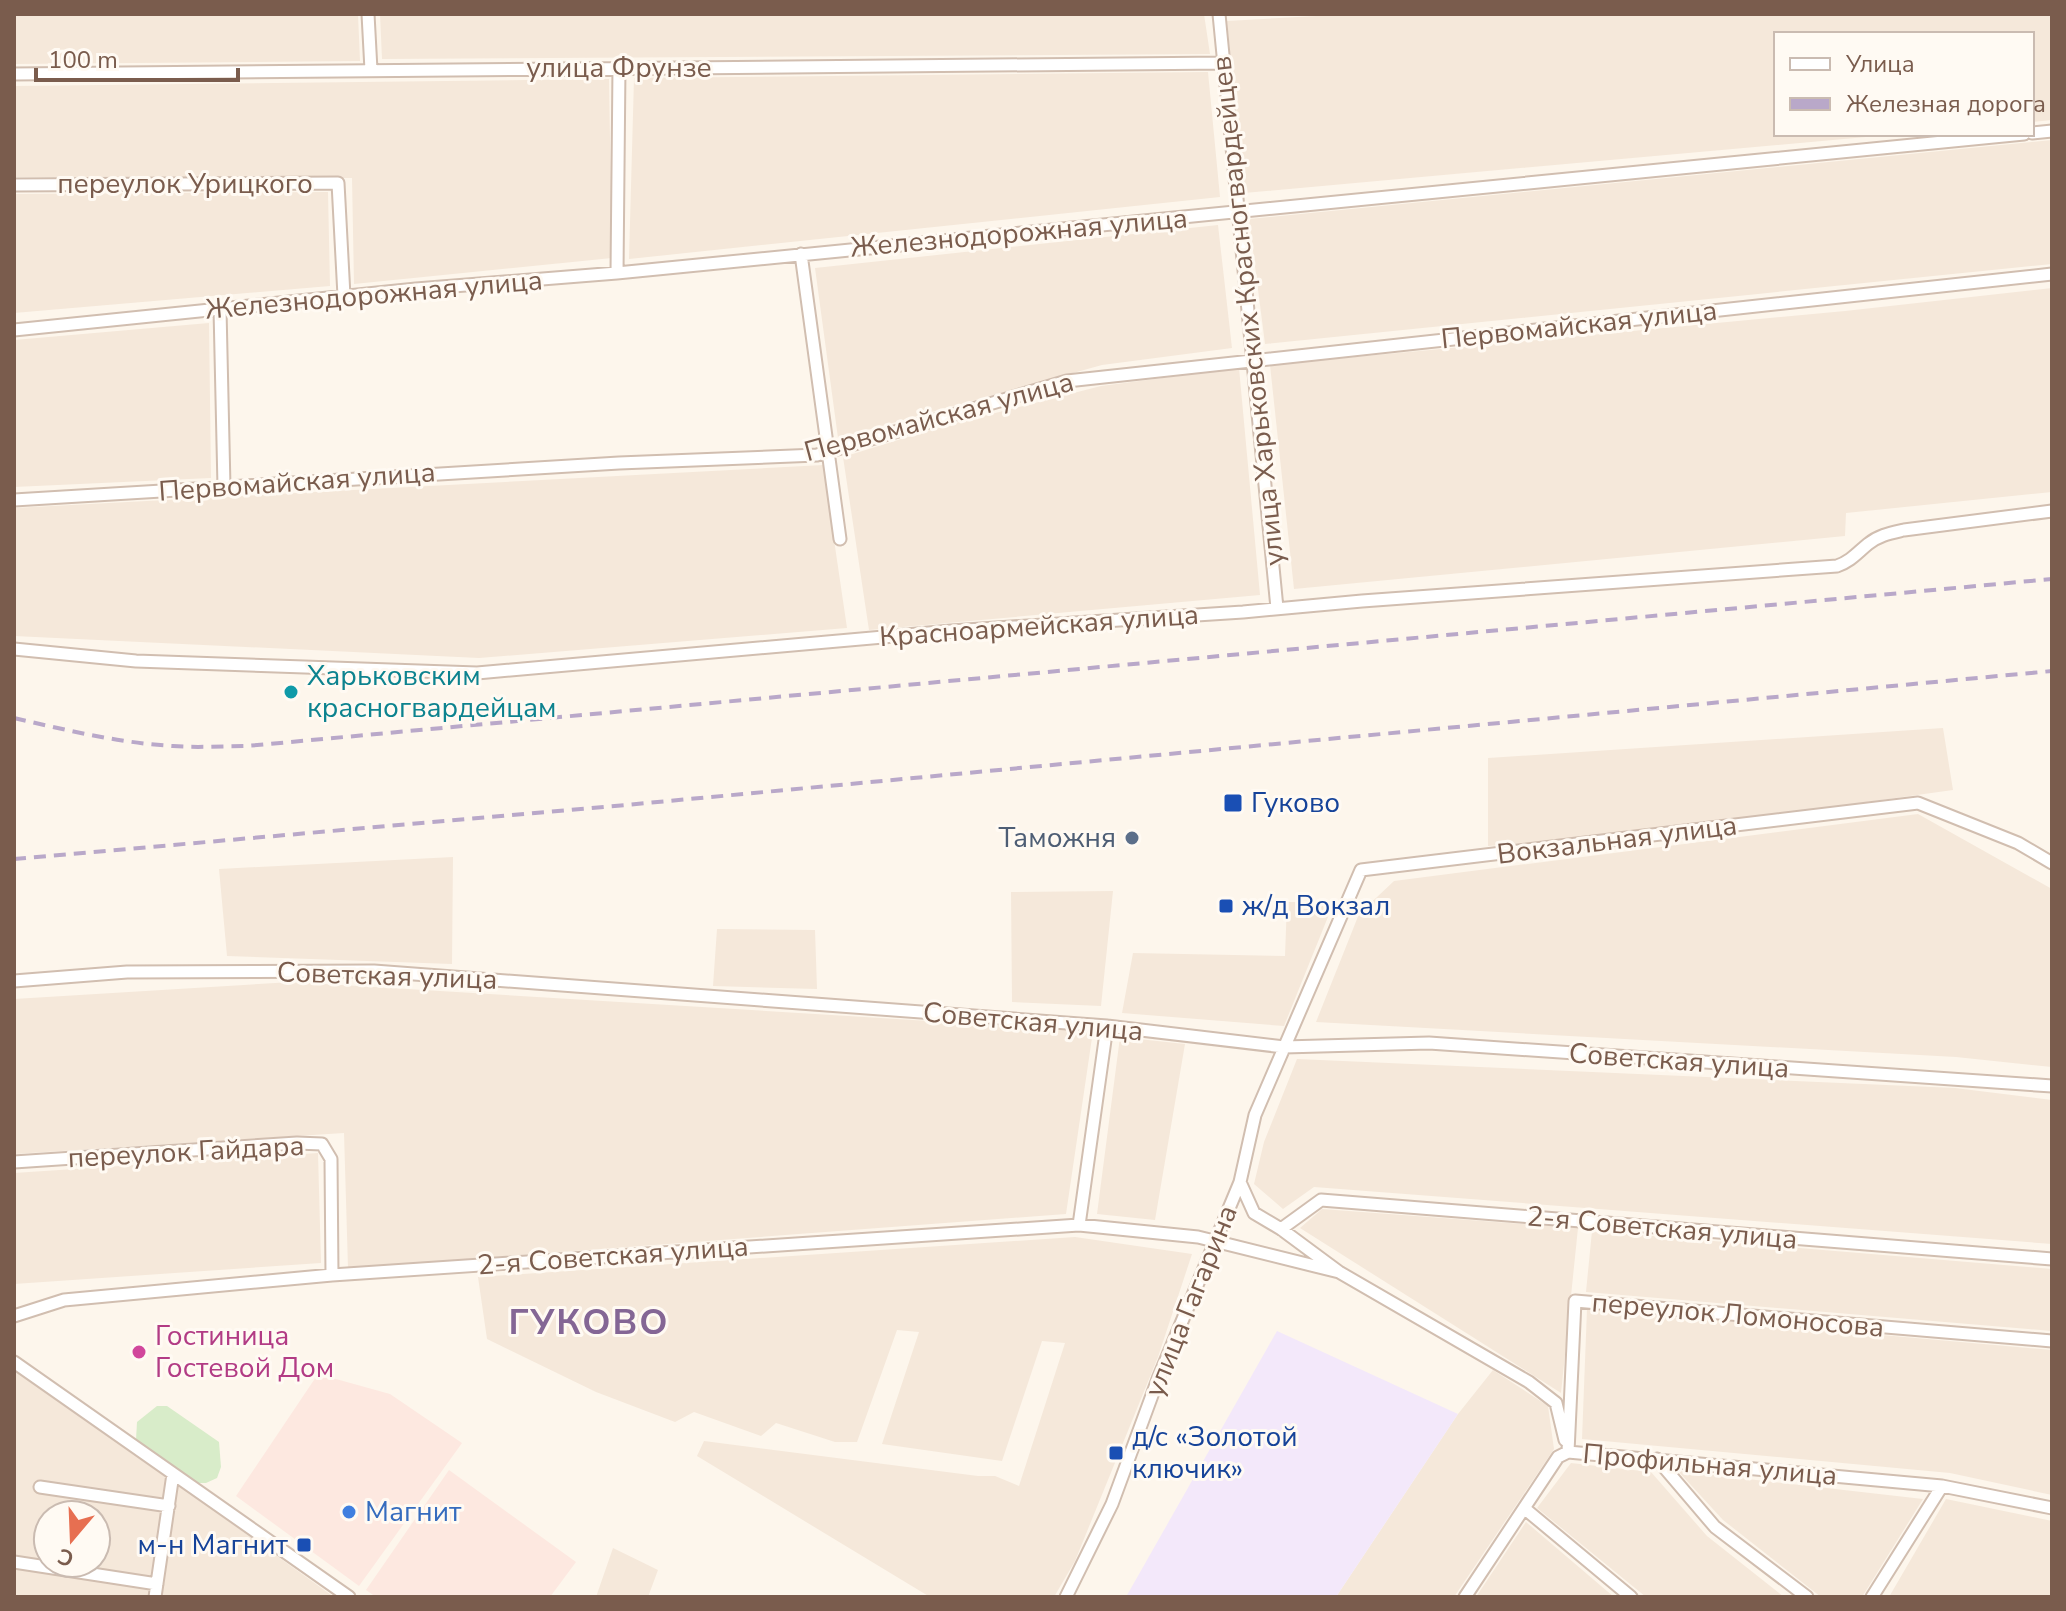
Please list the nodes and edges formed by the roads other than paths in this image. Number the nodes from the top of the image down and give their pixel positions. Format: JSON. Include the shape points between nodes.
{"nodes":[{"id":1,"x":368,"y":14,"type":"edge"},
{"id":2,"x":1219,"y":14,"type":"edge"},
{"id":3,"x":1224,"y":63,"type":"junction"},
{"id":4,"x":619,"y":67,"type":"junction"},
{"id":5,"x":371,"y":70,"type":"junction"},
{"id":6,"x":14,"y":74,"type":"edge"},
{"id":7,"x":2004,"y":136,"type":"edge"},
{"id":8,"x":14,"y":185,"type":"edge"},
{"id":9,"x":1239,"y":212,"type":"junction"},
{"id":10,"x":801,"y":254,"type":"junction"},
{"id":11,"x":617,"y":273,"type":"junction"},
{"id":12,"x":2052,"y":274,"type":"edge"},
{"id":13,"x":344,"y":296,"type":"junction"},
{"id":14,"x":220,"y":309,"type":"junction"},
{"id":15,"x":14,"y":330,"type":"edge"},
{"id":16,"x":1252,"y":360,"type":"junction"},
{"id":17,"x":829,"y":452,"type":"junction"},
{"id":18,"x":224,"y":487,"type":"junction"},
{"id":19,"x":14,"y":500,"type":"edge"},
{"id":20,"x":2052,"y":511,"type":"edge"},
{"id":21,"x":840,"y":539,"type":"dead end"},
{"id":22,"x":1277,"y":608,"type":"junction"},
{"id":23,"x":14,"y":649,"type":"edge"},
{"id":24,"x":2052,"y":863,"type":"edge"},
{"id":25,"x":14,"y":981,"type":"edge"},
{"id":26,"x":1107,"y":1026,"type":"junction"},
{"id":27,"x":1284,"y":1047,"type":"junction"},
{"id":28,"x":2052,"y":1086,"type":"edge"},
{"id":29,"x":14,"y":1162,"type":"edge"},
{"id":30,"x":1240,"y":1182,"type":"junction"},
{"id":31,"x":1079,"y":1225,"type":"junction"},
{"id":32,"x":1281,"y":1229,"type":"junction"},
{"id":33,"x":1215,"y":1241,"type":"junction"},
{"id":34,"x":2052,"y":1259,"type":"edge"},
{"id":35,"x":1339,"y":1272,"type":"junction"},
{"id":36,"x":332,"y":1275,"type":"junction"},
{"id":37,"x":14,"y":1316,"type":"edge"},
{"id":38,"x":2052,"y":1341,"type":"edge"},
{"id":39,"x":14,"y":1362,"type":"edge"},
{"id":40,"x":1568,"y":1452,"type":"junction"},
{"id":41,"x":1657,"y":1459,"type":"junction"},
{"id":42,"x":173,"y":1474,"type":"junction"},
{"id":43,"x":1942,"y":1486,"type":"junction"},
{"id":44,"x":40,"y":1487,"type":"dead end"},
{"id":45,"x":169,"y":1506,"type":"junction"},
{"id":46,"x":1524,"y":1508,"type":"junction"},
{"id":47,"x":2052,"y":1508,"type":"edge"},
{"id":48,"x":14,"y":1562,"type":"edge"},
{"id":49,"x":157,"y":1584,"type":"junction"},
{"id":50,"x":155,"y":1597,"type":"edge"},
{"id":51,"x":349,"y":1597,"type":"edge"},
{"id":52,"x":1066,"y":1597,"type":"edge"},
{"id":53,"x":1465,"y":1597,"type":"edge"},
{"id":54,"x":1631,"y":1597,"type":"edge"},
{"id":55,"x":1807,"y":1597,"type":"edge"},
{"id":56,"x":1872,"y":1597,"type":"edge"}],
"edges":[{"from":1,"to":5,"type":"street"},
{"from":2,"to":3,"type":"street","name":"улица Харьковских Красногвардейцев"},
{"from":3,"to":4,"type":"street","name":"улица Фрунзе"},
{"from":3,"to":9,"type":"street","name":"улица Харьковских Красногвардейцев"},
{"from":4,"to":5,"type":"street","name":"улица Фрунзе"},
{"from":4,"to":11,"type":"street"},
{"from":5,"to":6,"type":"street","name":"улица Фрунзе"},
{"from":7,"to":9,"type":"street","name":"Железнодорожная улица"},
{"from":8,"to":13,"type":"street","name":"переулок Урицкого","via":[[338,183]]},
{"from":9,"to":10,"type":"street","name":"Железнодорожная улица"},
{"from":9,"to":16,"type":"street","name":"улица Харьковских Красногвардейцев"},
{"from":10,"to":11,"type":"street","name":"Железнодорожная улица"},
{"from":10,"to":17,"type":"street"},
{"from":11,"to":13,"type":"street","name":"Железнодорожная улица"},
{"from":12,"to":16,"type":"street","name":"Первомайская улица"},
{"from":13,"to":14,"type":"street","name":"Железнодорожная улица"},
{"from":14,"to":15,"type":"street","name":"Железнодорожная улица"},
{"from":14,"to":18,"type":"street"},
{"from":16,"to":17,"type":"street","name":"Первомайская улица","via":[[1067,381]]},
{"from":16,"to":22,"type":"street","name":"улица Харьковских Красногвардейцев"},
{"from":17,"to":18,"type":"street","name":"Первомайская улица"},
{"from":17,"to":21,"type":"street"},
{"from":18,"to":19,"type":"street","name":"Первомайская улица"},
{"from":20,"to":22,"type":"street","name":"Красноармейская улица","via":[[1904,530],[1881,536],[1837,566]]},
{"from":22,"to":23,"type":"street","name":"Красноармейская улица","via":[[477,673],[136,661]]},
{"from":24,"to":27,"type":"street","name":"Вокзальная улица","via":[[2018,843],[1918,803],[1361,870]]},
{"from":25,"to":26,"type":"street","name":"Советская улица","via":[[127,972],[374,971]]},
{"from":26,"to":27,"type":"street","name":"Советская улица"},
{"from":26,"to":31,"type":"street"},
{"from":27,"to":28,"type":"street","name":"Советская улица","via":[[1429,1043]]},
{"from":27,"to":30,"type":"street","name":"улица Гагарина","via":[[1255,1115]]},
{"from":29,"to":36,"type":"street","name":"переулок Гайдара","via":[[322,1144],[331,1159]]},
{"from":30,"to":32,"type":"street","name":"Профильная улица","via":[[1254,1213]]},
{"from":30,"to":33,"type":"street","name":"улица Гагарина"},
{"from":31,"to":33,"type":"street","name":"2-я Советская улица"},
{"from":31,"to":36,"type":"street","name":"2-я Советская улица"},
{"from":32,"to":34,"type":"street","name":"2-я Советская улица","via":[[1321,1200]]},
{"from":32,"to":35,"type":"street","name":"Профильная улица"},
{"from":33,"to":35,"type":"street","name":"2-я Советская улица"},
{"from":33,"to":52,"type":"street","name":"улица Гагарина","via":[[1112,1504]]},
{"from":35,"to":40,"type":"street","name":"Профильная улица","via":[[1529,1382],[1556,1403]]},
{"from":36,"to":37,"type":"street","name":"2-я Советская улица","via":[[64,1300]]},
{"from":38,"to":40,"type":"street","name":"переулок Ломоносова","via":[[1575,1301]]},
{"from":39,"to":42,"type":"street"},
{"from":40,"to":41,"type":"street","name":"Профильная улица"},
{"from":40,"to":46,"type":"street","via":[[1558,1457]]},
{"from":41,"to":43,"type":"street","name":"Профильная улица"},
{"from":41,"to":55,"type":"street","via":[[1715,1527]]},
{"from":42,"to":45,"type":"street"},
{"from":42,"to":51,"type":"street"},
{"from":43,"to":47,"type":"street","name":"Профильная улица"},
{"from":43,"to":56,"type":"street"},
{"from":44,"to":45,"type":"street"},
{"from":45,"to":49,"type":"street"},
{"from":46,"to":53,"type":"street"},
{"from":46,"to":54,"type":"street"},
{"from":48,"to":49,"type":"street"},
{"from":49,"to":50,"type":"street"}]}
